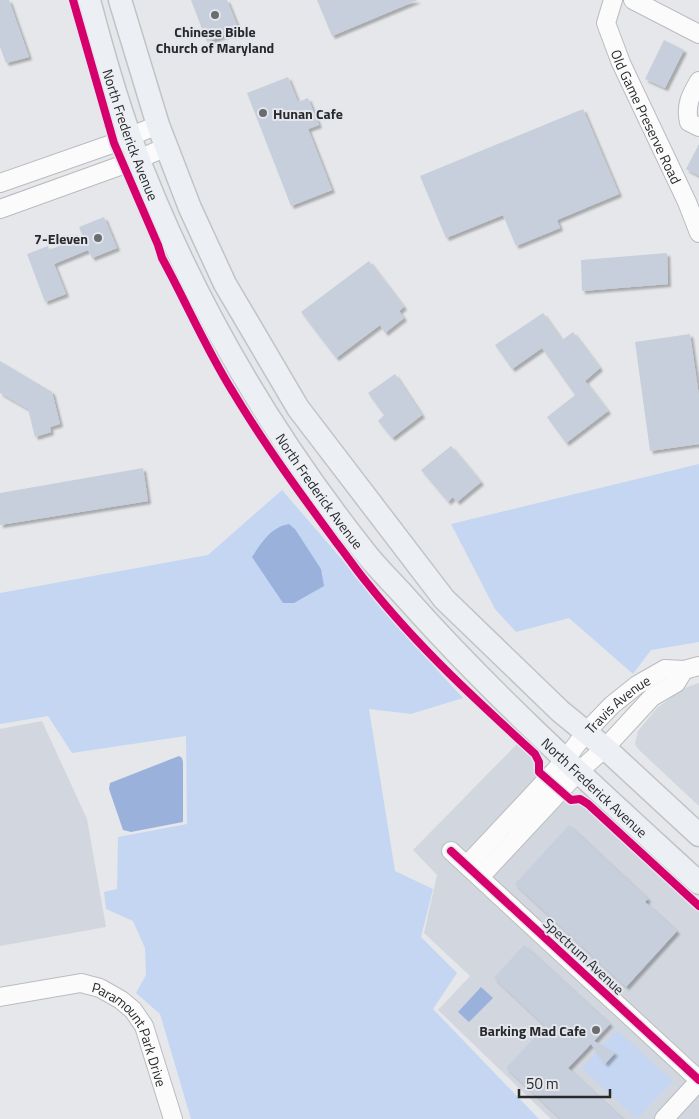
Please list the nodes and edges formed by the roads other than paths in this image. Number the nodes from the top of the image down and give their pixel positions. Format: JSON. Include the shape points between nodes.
{"nodes":[{"id":1,"x":89,"y":0,"type":"edge"},
{"id":2,"x":120,"y":0,"type":"edge"},
{"id":3,"x":613,"y":0,"type":"edge"},
{"id":4,"x":633,"y":0,"type":"edge"},
{"id":5,"x":699,"y":34,"type":"edge"},
{"id":6,"x":699,"y":80,"type":"edge"},
{"id":7,"x":158,"y":125,"type":"junction"},
{"id":8,"x":699,"y":127,"type":"edge"},
{"id":9,"x":130,"y":136,"type":"junction"},
{"id":10,"x":166,"y":147,"type":"junction"},
{"id":11,"x":139,"y":159,"type":"junction"},
{"id":12,"x":0,"y":183,"type":"edge"},
{"id":13,"x":0,"y":209,"type":"edge"},
{"id":14,"x":699,"y":232,"type":"edge"},
{"id":15,"x":691,"y":668,"type":"edge"},
{"id":16,"x":586,"y":732,"type":"junction"},
{"id":17,"x":605,"y":748,"type":"junction"},
{"id":18,"x":572,"y":766,"type":"junction"},
{"id":19,"x":699,"y":835,"type":"edge"},
{"id":20,"x":451,"y":851,"type":"dead end"},
{"id":21,"x":467,"y":865,"type":"junction"},
{"id":22,"x":480,"y":877,"type":"junction"},
{"id":23,"x":699,"y":883,"type":"edge"},
{"id":24,"x":0,"y":997,"type":"edge"},
{"id":25,"x":699,"y":1080,"type":"edge"},
{"id":26,"x":173,"y":1119,"type":"edge"},
{"id":27,"x":664,"y":1119,"type":"edge"}],
"edges":[{"from":1,"to":9,"type":"main road","name":"North Frederick Avenue"},
{"from":2,"to":7,"type":"main road","name":"North Frederick Avenue"},
{"from":3,"to":14,"type":"street","name":"Old Game Preserve Road","via":[[606,23],[621,63]]},
{"from":4,"to":5,"type":"street"},
{"from":6,"to":8,"type":"street","via":[[687,112],[689,122]]},
{"from":7,"to":9,"type":"street"},
{"from":7,"to":10,"type":"main road","name":"North Frederick Avenue"},
{"from":9,"to":11,"type":"main road","name":"North Frederick Avenue"},
{"from":9,"to":12,"type":"street"},
{"from":10,"to":11,"type":"street"},
{"from":10,"to":16,"type":"main road","name":"North Frederick Avenue","via":[[225,284],[298,408],[444,599]]},
{"from":11,"to":13,"type":"street"},
{"from":11,"to":18,"type":"main road","name":"North Frederick Avenue","via":[[206,311],[295,459],[371,559],[441,637]]},
{"from":15,"to":16,"type":"street","name":"Travis Avenue","via":[[665,669],[637,685]]},
{"from":15,"to":17,"type":"street","name":"Travis Avenue","via":[[676,683],[652,697]]},
{"from":16,"to":17,"type":"main road","name":"North Frederick Avenue"},
{"from":16,"to":18,"type":"street","name":"Travis Avenue"},
{"from":17,"to":18,"type":"street","name":"Travis Avenue"},
{"from":17,"to":19,"type":"main road","name":"North Frederick Avenue"},
{"from":18,"to":21,"type":"street"},
{"from":18,"to":22,"type":"street"},
{"from":18,"to":23,"type":"main road","name":"North Frederick Avenue"},
{"from":20,"to":21,"type":"street","name":"Spectrum Avenue"},
{"from":21,"to":22,"type":"street","name":"Spectrum Avenue"},
{"from":22,"to":25,"type":"street","name":"Spectrum Avenue"},
{"from":24,"to":26,"type":"street","name":"Paramount Park Drive","via":[[81,983],[100,988],[121,1000],[144,1026]]},
{"from":25,"to":27,"type":"street"}]}
